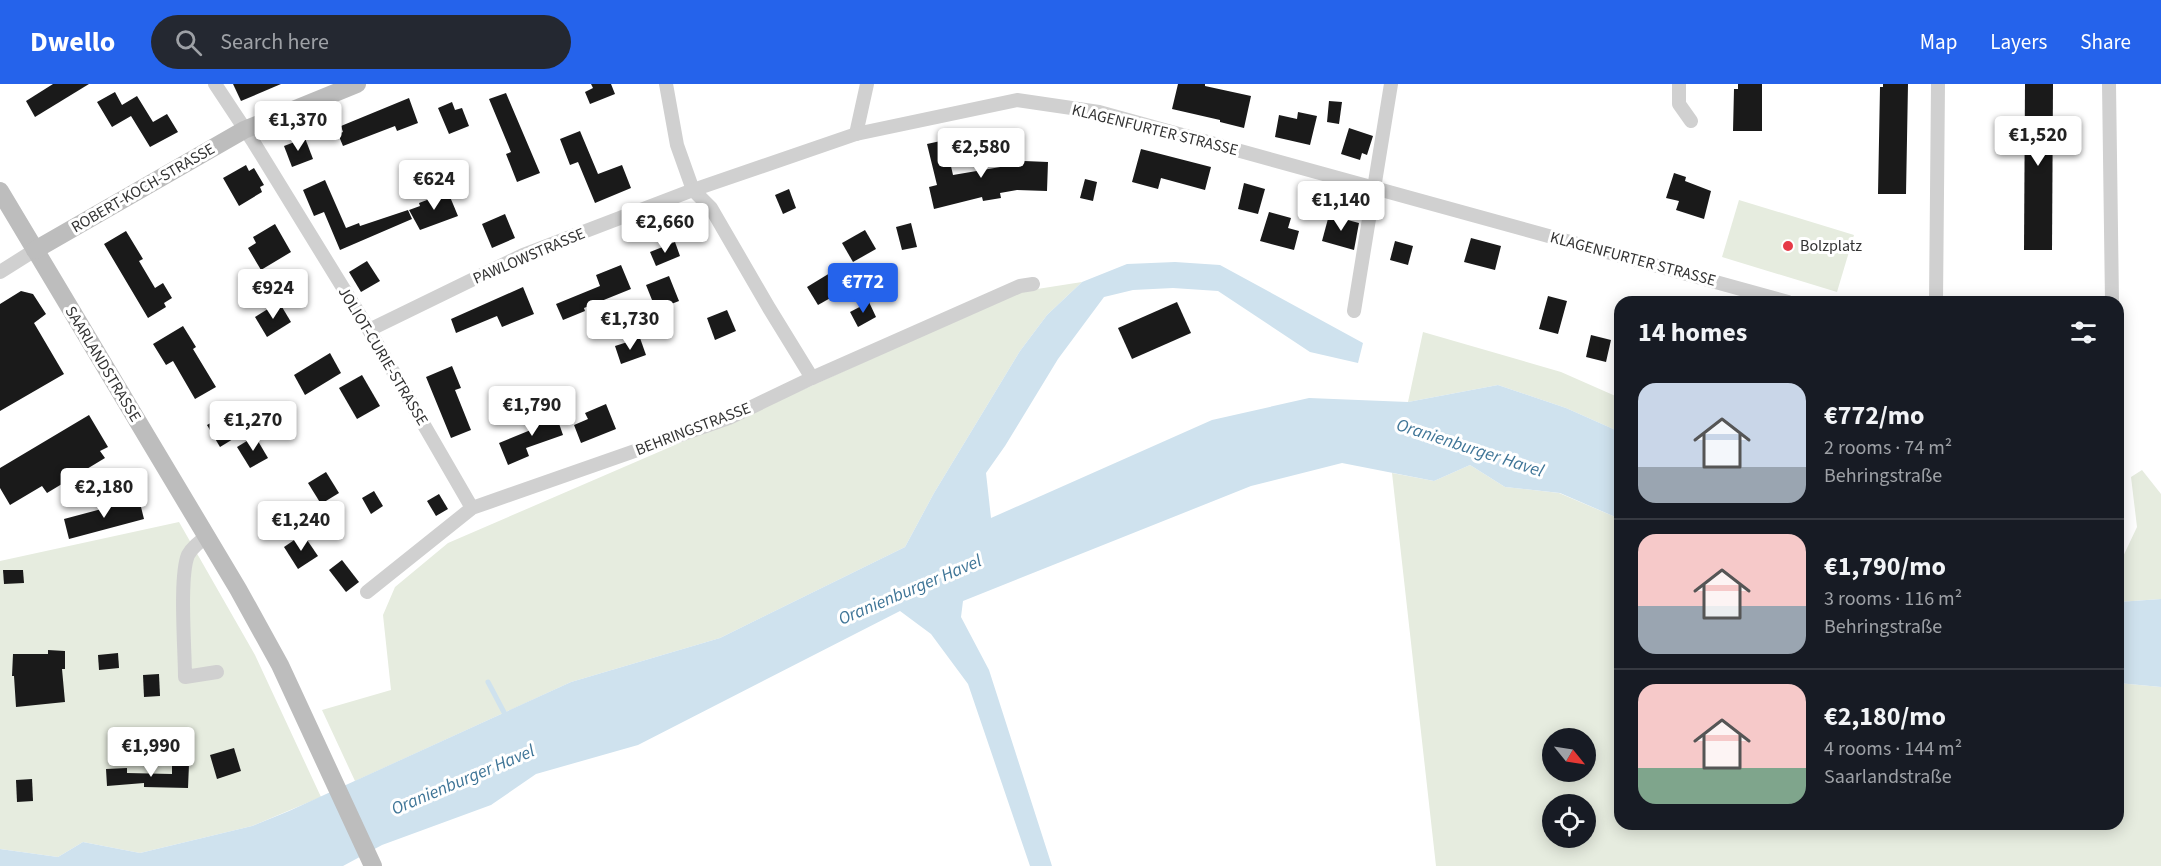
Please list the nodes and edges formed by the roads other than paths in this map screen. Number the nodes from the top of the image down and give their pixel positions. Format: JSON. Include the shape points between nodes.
{"nodes":[{"id":1,"x":215,"y":84,"type":"edge"},
{"id":2,"x":357,"y":84,"type":"edge"},
{"id":3,"x":666,"y":84,"type":"edge"},
{"id":4,"x":867,"y":84,"type":"edge"},
{"id":5,"x":1391,"y":84,"type":"edge"},
{"id":6,"x":1679,"y":84,"type":"edge"},
{"id":7,"x":1938,"y":84,"type":"edge"},
{"id":8,"x":2109,"y":84,"type":"edge"},
{"id":9,"x":1691,"y":121,"type":"dead end"},
{"id":10,"x":244,"y":130,"type":"junction"},
{"id":11,"x":856,"y":135,"type":"junction"},
{"id":12,"x":1374,"y":188,"type":"junction"},
{"id":13,"x":693,"y":190,"type":"junction"},
{"id":14,"x":0,"y":191,"type":"edge"},
{"id":15,"x":35,"y":250,"type":"junction"},
{"id":16,"x":0,"y":272,"type":"edge"},
{"id":17,"x":1033,"y":284,"type":"dead end"},
{"id":18,"x":1766,"y":296,"type":"edge"},
{"id":19,"x":1936,"y":296,"type":"edge"},
{"id":20,"x":2112,"y":296,"type":"edge"},
{"id":21,"x":1354,"y":311,"type":"dead end"},
{"id":22,"x":369,"y":330,"type":"junction"},
{"id":23,"x":812,"y":378,"type":"junction"},
{"id":24,"x":472,"y":508,"type":"junction"},
{"id":25,"x":208,"y":536,"type":"junction"},
{"id":26,"x":367,"y":592,"type":"dead end"},
{"id":27,"x":217,"y":672,"type":"dead end"},
{"id":28,"x":373,"y":866,"type":"edge"}],
"edges":[{"from":1,"to":10,"type":"street","name":"JOLIOT-CURIE-STRASSE"},
{"from":2,"to":10,"type":"street","name":"ROBERT-KOCH-STRASSE"},
{"from":3,"to":13,"type":"street","via":[[677,145]]},
{"from":4,"to":11,"type":"street"},
{"from":5,"to":12,"type":"street"},
{"from":6,"to":9,"type":"street","via":[[1679,104]]},
{"from":7,"to":19,"type":"street"},
{"from":8,"to":20,"type":"street"},
{"from":10,"to":15,"type":"street","name":"ROBERT-KOCH-STRASSE"},
{"from":10,"to":22,"type":"street","name":"JOLIOT-CURIE-STRASSE"},
{"from":11,"to":12,"type":"street","name":"KLAGENFURTER STRASSE","via":[[1017,100],[1099,112]]},
{"from":11,"to":13,"type":"street","name":"KLAGENFURTER STRASSE"},
{"from":12,"to":18,"type":"street","name":"KLAGENFURTER STRASSE"},
{"from":12,"to":21,"type":"street"},
{"from":13,"to":22,"type":"street","name":"PAWLOWSTRASSE","via":[[523,255]]},
{"from":13,"to":23,"type":"street","via":[[711,208]]},
{"from":14,"to":15,"type":"street","name":"SAARLANDSTRASSE"},
{"from":15,"to":16,"type":"street","name":"ROBERT-KOCH-STRASSE"},
{"from":15,"to":25,"type":"street","name":"SAARLANDSTRASSE"},
{"from":17,"to":23,"type":"street","name":"BEHRINGSTRASSE","via":[[1020,286]]},
{"from":22,"to":24,"type":"street","name":"JOLIOT-CURIE-STRASSE"},
{"from":23,"to":24,"type":"street","name":"BEHRINGSTRASSE","via":[[729,418]]},
{"from":24,"to":26,"type":"street","name":"BEHRINGSTRASSE"},
{"from":25,"to":27,"type":"street","via":[[194,546],[184,577],[185,677]]},
{"from":25,"to":28,"type":"street","name":"SAARLANDSTRASSE","via":[[280,665]]}]}
